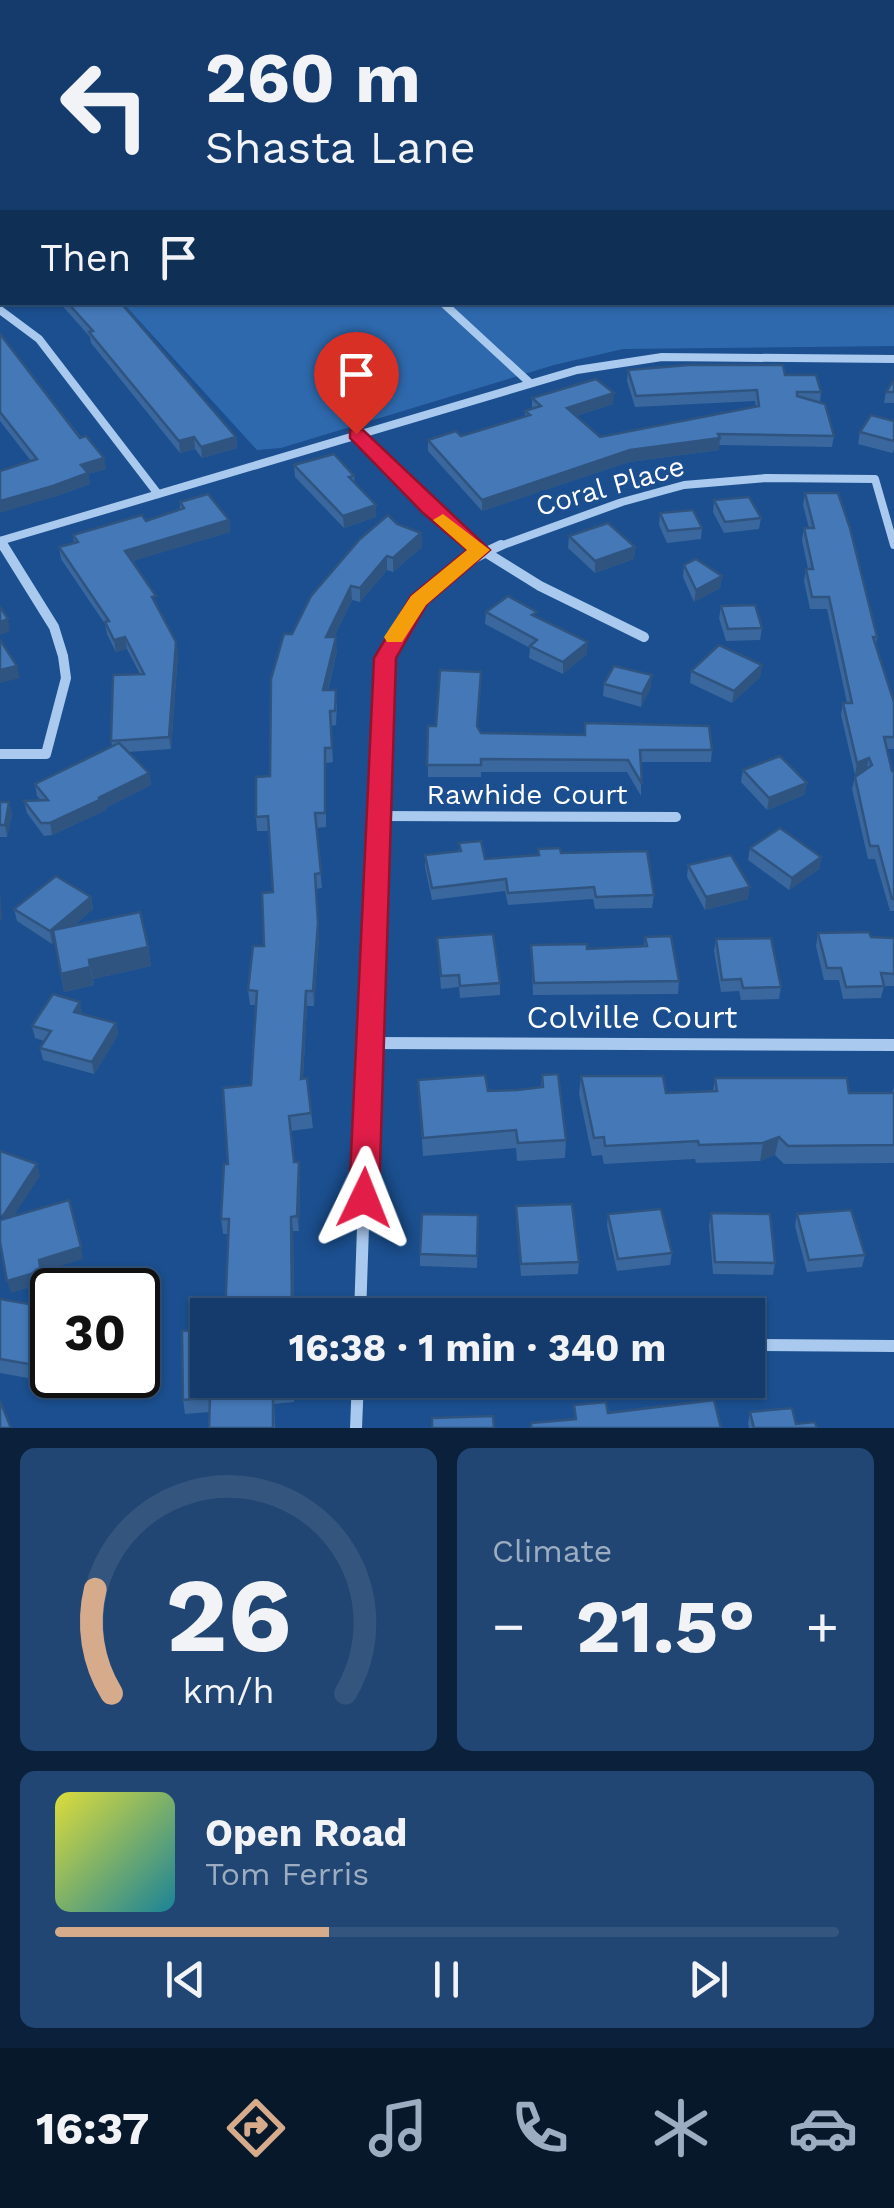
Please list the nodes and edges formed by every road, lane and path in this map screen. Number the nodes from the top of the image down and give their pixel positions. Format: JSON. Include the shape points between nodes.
{"nodes":[{"id":1,"x":445,"y":305,"type":"edge"},
{"id":2,"x":0,"y":310,"type":"edge"},
{"id":3,"x":894,"y":359,"type":"edge"},
{"id":4,"x":530,"y":383,"type":"junction"},
{"id":5,"x":356,"y":434,"type":"junction"},
{"id":6,"x":158,"y":494,"type":"junction"},
{"id":7,"x":0,"y":541,"type":"edge"},
{"id":8,"x":894,"y":545,"type":"edge"},
{"id":9,"x":480,"y":550,"type":"junction"},
{"id":10,"x":644,"y":637,"type":"dead end"},
{"id":11,"x":0,"y":754,"type":"edge"},
{"id":12,"x":377,"y":816,"type":"junction"},
{"id":13,"x":676,"y":818,"type":"dead end"},
{"id":14,"x":369,"y":1043,"type":"junction"},
{"id":15,"x":894,"y":1045,"type":"edge"},
{"id":16,"x":361,"y":1298,"type":"edge"},
{"id":17,"x":765,"y":1345,"type":"edge"},
{"id":18,"x":894,"y":1346,"type":"edge"},
{"id":19,"x":357,"y":1398,"type":"edge"},
{"id":20,"x":356,"y":1428,"type":"edge"}],
"edges":[{"from":1,"to":4,"type":"street"},
{"from":2,"to":6,"type":"street","via":[[39,339]]},
{"from":3,"to":4,"type":"street","via":[[662,358],[618,361]]},
{"from":4,"to":5,"type":"street"},
{"from":5,"to":6,"type":"street"},
{"from":5,"to":9,"type":"street"},
{"from":6,"to":7,"type":"street"},
{"from":7,"to":11,"type":"street","via":[[54,627],[66,678],[46,754]]},
{"from":8,"to":9,"type":"street","name":"Coral Place","via":[[875,479],[698,483]]},
{"from":9,"to":10,"type":"street"},
{"from":9,"to":12,"type":"street","name":"Coral Place","via":[[419,601],[385,658]]},
{"from":12,"to":13,"type":"street","name":"Rawhide Court"},
{"from":12,"to":14,"type":"street","name":"Coral Place"},
{"from":14,"to":15,"type":"street","name":"Colville Court"},
{"from":14,"to":16,"type":"street","name":"Coral Place"},
{"from":17,"to":18,"type":"street"},
{"from":19,"to":20,"type":"street"}]}
